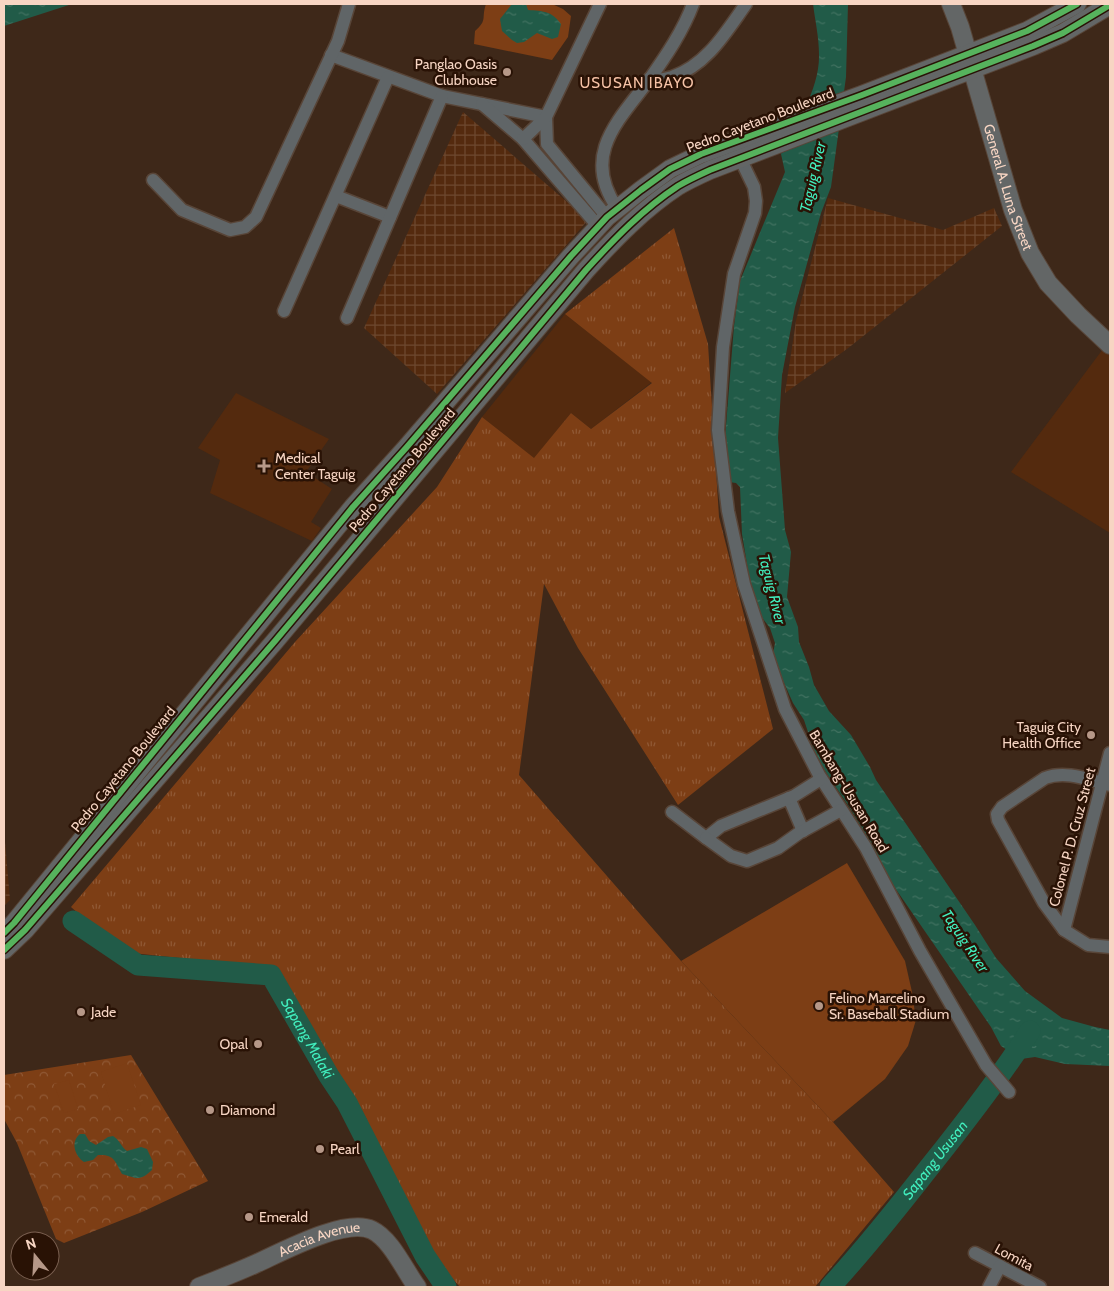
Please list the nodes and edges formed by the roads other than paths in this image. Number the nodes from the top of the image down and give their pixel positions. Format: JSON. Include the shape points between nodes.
{"nodes":[{"id":1,"x":349,"y":4,"type":"edge"},
{"id":2,"x":600,"y":4,"type":"edge"},
{"id":3,"x":693,"y":4,"type":"edge"},
{"id":4,"x":746,"y":4,"type":"edge"},
{"id":5,"x":951,"y":4,"type":"edge"},
{"id":6,"x":1077,"y":4,"type":"edge"},
{"id":7,"x":1110,"y":5,"type":"edge"},
{"id":8,"x":331,"y":55,"type":"junction"},
{"id":9,"x":970,"y":62,"type":"junction"},
{"id":10,"x":388,"y":77,"type":"junction"},
{"id":11,"x":650,"y":78,"type":"junction"},
{"id":12,"x":442,"y":96,"type":"junction"},
{"id":13,"x":864,"y":102,"type":"junction"},
{"id":14,"x":480,"y":103,"type":"junction"},
{"id":15,"x":546,"y":117,"type":"junction"},
{"id":16,"x":523,"y":139,"type":"junction"},
{"id":17,"x":740,"y":158,"type":"junction"},
{"id":18,"x":153,"y":180,"type":"dead end"},
{"id":19,"x":580,"y":184,"type":"junction"},
{"id":20,"x":569,"y":192,"type":"junction"},
{"id":21,"x":336,"y":196,"type":"junction"},
{"id":22,"x":608,"y":217,"type":"junction"},
{"id":23,"x":390,"y":218,"type":"junction"},
{"id":24,"x":571,"y":256,"type":"junction"},
{"id":25,"x":586,"y":270,"type":"junction"},
{"id":26,"x":284,"y":311,"type":"dead end"},
{"id":27,"x":347,"y":318,"type":"dead end"},
{"id":28,"x":1110,"y":344,"type":"edge"},
{"id":29,"x":327,"y":540,"type":"junction"},
{"id":30,"x":346,"y":556,"type":"junction"},
{"id":31,"x":1110,"y":753,"type":"edge"},
{"id":32,"x":821,"y":779,"type":"junction"},
{"id":33,"x":1106,"y":784,"type":"edge"},
{"id":34,"x":789,"y":798,"type":"junction"},
{"id":35,"x":841,"y":810,"type":"junction"},
{"id":36,"x":672,"y":812,"type":"dead end"},
{"id":37,"x":803,"y":831,"type":"junction"},
{"id":38,"x":706,"y":838,"type":"junction"},
{"id":39,"x":1064,"y":930,"type":"junction"},
{"id":40,"x":4,"y":933,"type":"edge"},
{"id":41,"x":1110,"y":947,"type":"edge"},
{"id":42,"x":4,"y":950,"type":"edge"},
{"id":43,"x":1005,"y":1088,"type":"dead end"},
{"id":44,"x":975,"y":1253,"type":"dead end"},
{"id":45,"x":1000,"y":1266,"type":"junction"},
{"id":46,"x":200,"y":1287,"type":"edge"},
{"id":47,"x":417,"y":1287,"type":"edge"},
{"id":48,"x":989,"y":1287,"type":"edge"},
{"id":49,"x":1040,"y":1287,"type":"edge"}],
"edges":[{"from":1,"to":8,"type":"street"},
{"from":2,"to":15,"type":"street"},
{"from":3,"to":11,"type":"street","via":[[674,43]]},
{"from":4,"to":11,"type":"street","via":[[699,63],[671,77],[657,81]]},
{"from":5,"to":9,"type":"main road","name":"General A. Luna Street"},
{"from":6,"to":9,"type":"main road","name":"Pedro Cayetano Boulevard"},
{"from":7,"to":9,"type":"main road","name":"Pedro Cayetano Boulevard","via":[[1048,40]]},
{"from":8,"to":10,"type":"street"},
{"from":8,"to":18,"type":"street","via":[[256,217],[245,227],[230,230],[182,210]]},
{"from":9,"to":13,"type":"main road","name":"Pedro Cayetano Boulevard"},
{"from":9,"to":28,"type":"main road","name":"General A. Luna Street","via":[[1013,210],[1030,253],[1048,283]]},
{"from":10,"to":12,"type":"street"},
{"from":10,"to":21,"type":"street"},
{"from":11,"to":22,"type":"street","via":[[619,119],[604,150],[602,161]]},
{"from":12,"to":14,"type":"street"},
{"from":12,"to":23,"type":"street"},
{"from":13,"to":17,"type":"main road","name":"Pedro Cayetano Boulevard"},
{"from":13,"to":22,"type":"main road","name":"Pedro Cayetano Boulevard","via":[[701,154],[670,169]]},
{"from":14,"to":15,"type":"street"},
{"from":14,"to":16,"type":"street"},
{"from":15,"to":16,"type":"street"},
{"from":15,"to":19,"type":"street","via":[[547,144]]},
{"from":16,"to":20,"type":"street"},
{"from":17,"to":25,"type":"main road","name":"Pedro Cayetano Boulevard","via":[[680,185],[651,205]]},
{"from":17,"to":32,"type":"street","name":"Bambang-Ususan Road","via":[[754,187],[756,201],[755,213],[734,274],[723,347],[718,430],[728,511],[744,584],[784,708]]},
{"from":19,"to":20,"type":"street"},
{"from":19,"to":22,"type":"street"},
{"from":20,"to":22,"type":"street"},
{"from":21,"to":23,"type":"street"},
{"from":21,"to":26,"type":"street"},
{"from":22,"to":24,"type":"main road","name":"Pedro Cayetano Boulevard"},
{"from":23,"to":27,"type":"street"},
{"from":24,"to":25,"type":"main road"},
{"from":24,"to":29,"type":"main road","name":"Pedro Cayetano Boulevard"},
{"from":25,"to":30,"type":"main road","name":"Pedro Cayetano Boulevard"},
{"from":29,"to":30,"type":"main road"},
{"from":29,"to":40,"type":"main road","name":"Pedro Cayetano Boulevard"},
{"from":30,"to":42,"type":"main road","name":"Pedro Cayetano Boulevard","via":[[26,930]]},
{"from":31,"to":33,"type":"street","name":"Colonel P. D. Cruz Street"},
{"from":32,"to":34,"type":"street"},
{"from":32,"to":35,"type":"street","name":"Bambang-Ususan Road"},
{"from":33,"to":39,"type":"street","name":"Colonel P. D. Cruz Street"},
{"from":33,"to":39,"type":"street","via":[[1062,774],[1052,775],[1009,802],[997,814],[1044,903]]},
{"from":34,"to":37,"type":"street"},
{"from":34,"to":38,"type":"street","via":[[721,826]]},
{"from":35,"to":37,"type":"street"},
{"from":35,"to":43,"type":"street","name":"Bambang-Ususan Road","via":[[866,848],[920,951],[986,1065]]},
{"from":36,"to":38,"type":"street"},
{"from":37,"to":38,"type":"street","via":[[778,848],[746,861],[731,856]]},
{"from":39,"to":41,"type":"street","via":[[1088,945]]},
{"from":44,"to":45,"type":"street","name":"Lomita"},
{"from":45,"to":48,"type":"street"},
{"from":45,"to":49,"type":"street","name":"Lomita"},
{"from":46,"to":47,"type":"main road","name":"Acacia Avenue","via":[[320,1235],[360,1227],[381,1236]]}]}
